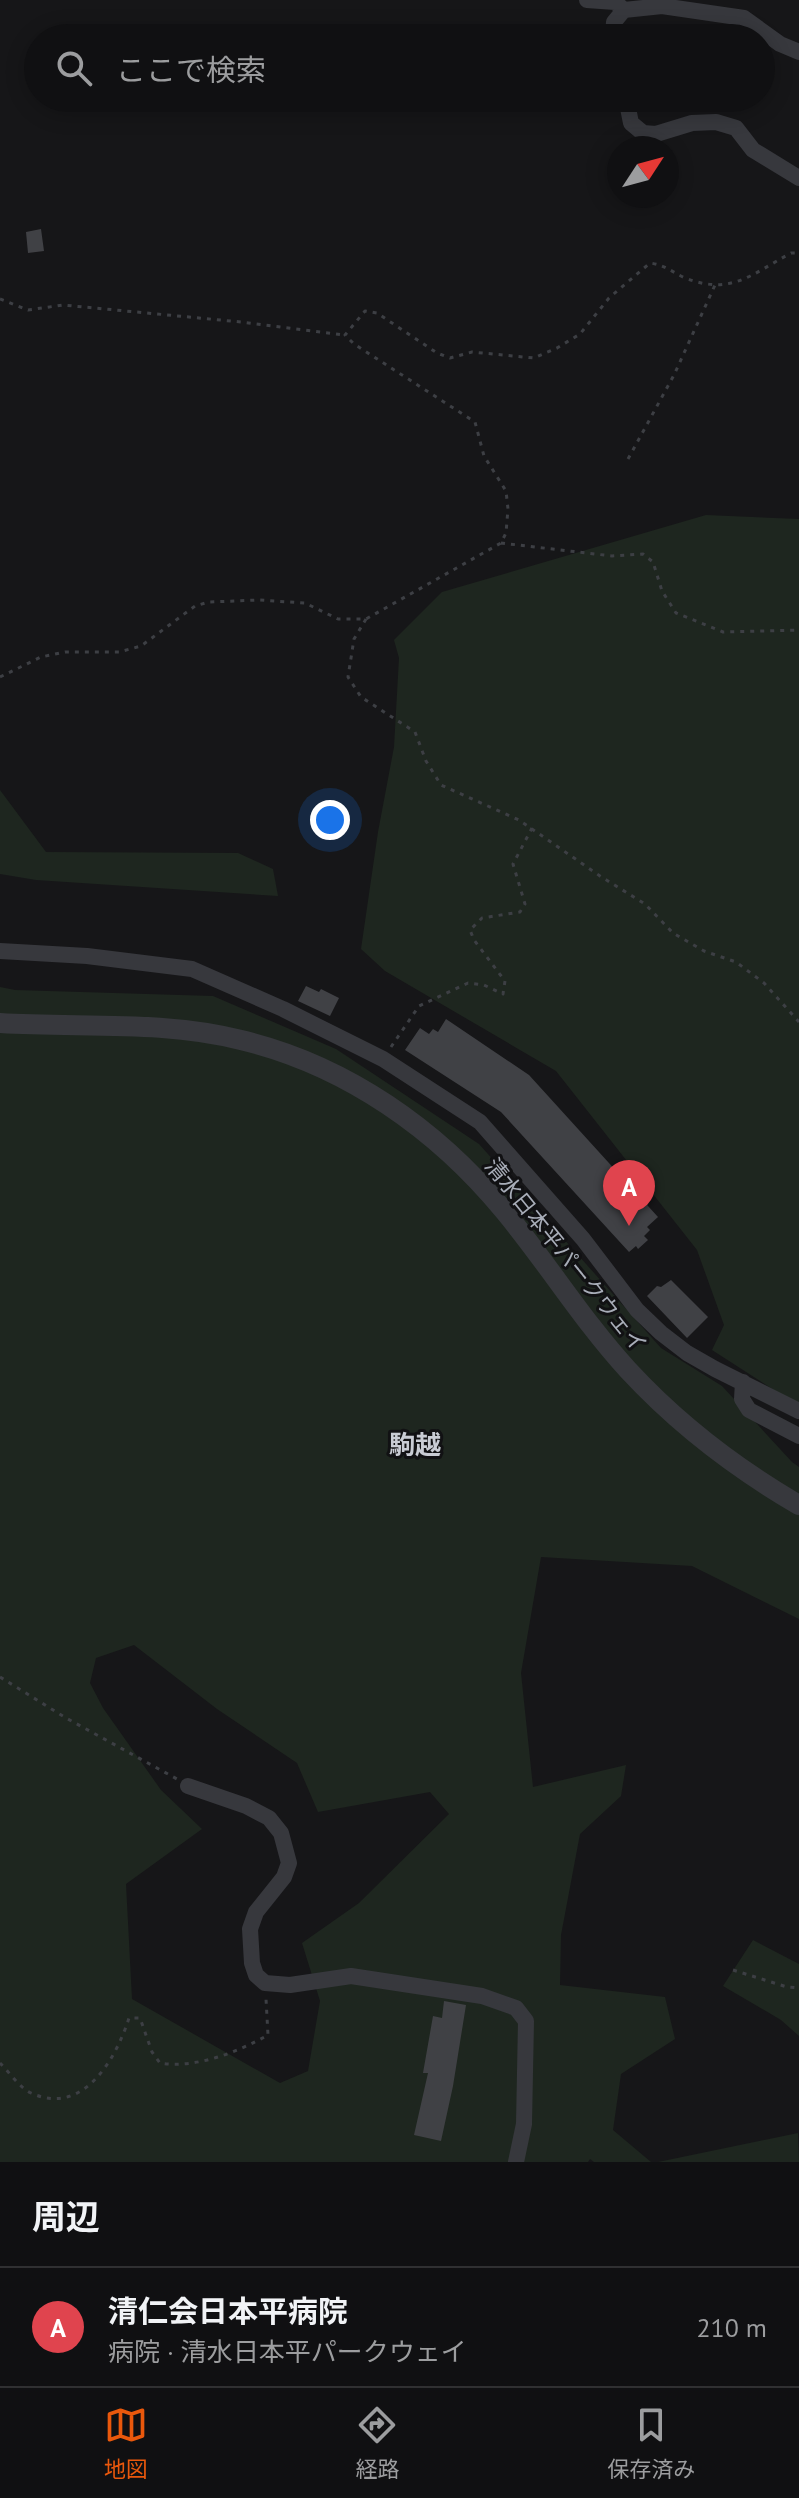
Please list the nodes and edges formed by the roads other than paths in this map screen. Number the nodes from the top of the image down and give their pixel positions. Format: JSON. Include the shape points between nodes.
{"nodes":[{"id":1,"x":587,"y":0,"type":"edge"},
{"id":2,"x":624,"y":10,"type":"junction"},
{"id":3,"x":614,"y":24,"type":"edge"},
{"id":4,"x":752,"y":24,"type":"edge"},
{"id":5,"x":775,"y":40,"type":"edge"},
{"id":6,"x":799,"y":52,"type":"edge"},
{"id":7,"x":629,"y":112,"type":"edge"},
{"id":8,"x":799,"y":178,"type":"edge"},
{"id":9,"x":0,"y":951,"type":"edge"},
{"id":10,"x":0,"y":1023,"type":"edge"},
{"id":11,"x":743,"y":1382,"type":"junction"},
{"id":12,"x":799,"y":1411,"type":"edge"},
{"id":13,"x":799,"y":1436,"type":"edge"},
{"id":14,"x":799,"y":1505,"type":"edge"},
{"id":15,"x":188,"y":1786,"type":"road end"},
{"id":16,"x":516,"y":2162,"type":"edge"}],
"edges":[{"from":1,"to":2,"type":"street","via":[[615,2]]},
{"from":2,"to":3,"type":"street"},
{"from":2,"to":4,"type":"street","via":[[662,6],[744,18]]},
{"from":5,"to":6,"type":"street"},
{"from":7,"to":8,"type":"street","via":[[631,123],[643,133],[692,123],[736,128],[753,150]]},
{"from":9,"to":11,"type":"street","via":[[192,969],[383,1059],[480,1122],[661,1333]]},
{"from":10,"to":14,"type":"street","name":"清水日本平パークウェイ","via":[[139,1026],[241,1039],[281,1051],[374,1095],[421,1128],[472,1175],[606,1345],[659,1401],[738,1466]]},
{"from":11,"to":12,"type":"street"},
{"from":11,"to":13,"type":"street","via":[[742,1399],[749,1410]]},
{"from":15,"to":16,"type":"street","via":[[246,1806],[269,1818],[281,1833],[289,1863],[250,1929],[252,1963],[265,1983],[290,1985],[351,1976],[482,1996],[516,2008],[526,2021],[524,2124]]}]}
